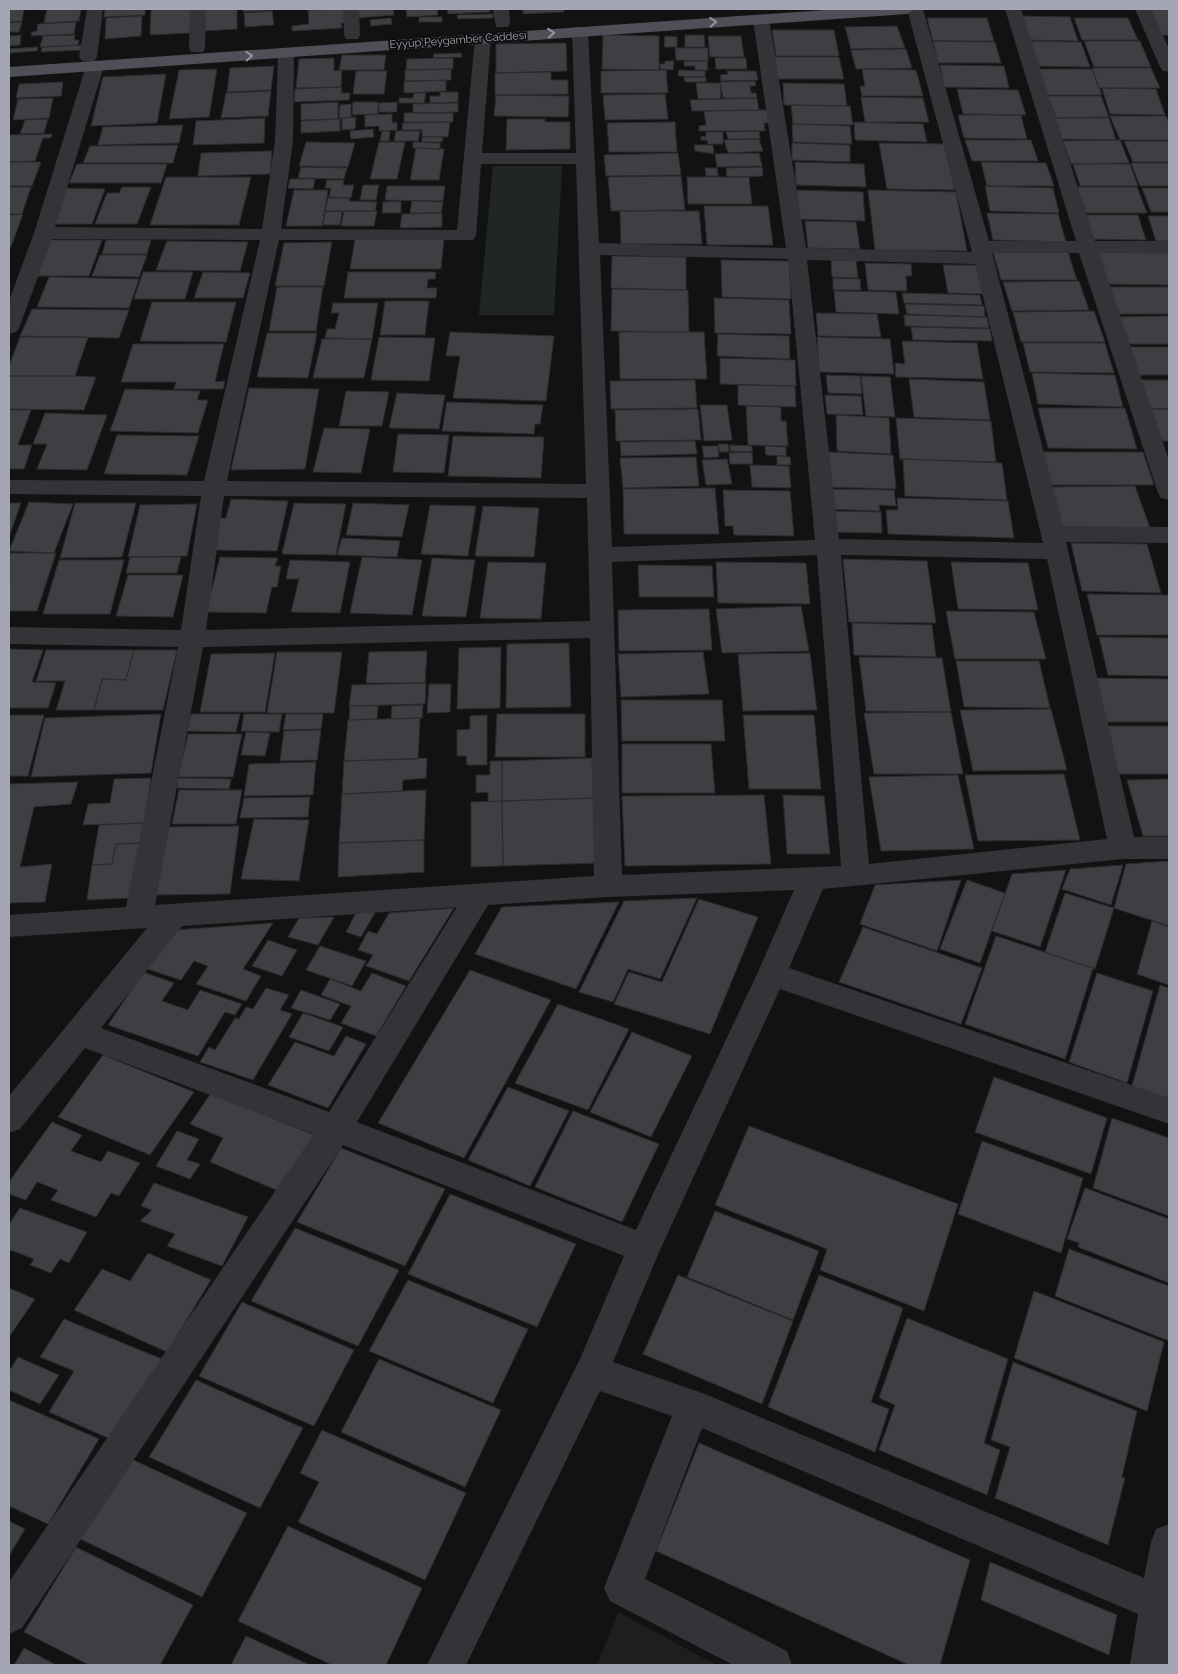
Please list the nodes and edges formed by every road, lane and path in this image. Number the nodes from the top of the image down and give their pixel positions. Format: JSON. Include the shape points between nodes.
{"nodes":[{"id":1,"x":95,"y":9,"type":"edge"},
{"id":2,"x":198,"y":9,"type":"edge"},
{"id":3,"x":350,"y":9,"type":"edge"},
{"id":4,"x":683,"y":9,"type":"edge"},
{"id":5,"x":907,"y":9,"type":"edge"},
{"id":6,"x":916,"y":9,"type":"edge"},
{"id":7,"x":1013,"y":9,"type":"edge"},
{"id":8,"x":1143,"y":9,"type":"edge"},
{"id":9,"x":502,"y":16,"type":"edge"},
{"id":10,"x":761,"y":19,"type":"junction"},
{"id":11,"x":580,"y":31,"type":"junction"},
{"id":12,"x":352,"y":35,"type":"junction"},
{"id":13,"x":483,"y":38,"type":"junction"},
{"id":14,"x":197,"y":48,"type":"junction"},
{"id":15,"x":286,"y":54,"type":"junction"},
{"id":16,"x":91,"y":61,"type":"junction"},
{"id":17,"x":9,"y":64,"type":"edge"},
{"id":18,"x":1169,"y":67,"type":"edge"},
{"id":19,"x":9,"y":72,"type":"edge"},
{"id":20,"x":473,"y":158,"type":"junction"},
{"id":21,"x":585,"y":159,"type":"junction"},
{"id":22,"x":44,"y":233,"type":"junction"},
{"id":23,"x":271,"y":234,"type":"junction"},
{"id":24,"x":1086,"y":246,"type":"junction"},
{"id":25,"x":1169,"y":247,"type":"edge"},
{"id":26,"x":590,"y":249,"type":"junction"},
{"id":27,"x":982,"y":253,"type":"junction"},
{"id":28,"x":797,"y":254,"type":"junction"},
{"id":29,"x":9,"y":328,"type":"edge"},
{"id":30,"x":9,"y":488,"type":"edge"},
{"id":31,"x":214,"y":488,"type":"junction"},
{"id":32,"x":597,"y":491,"type":"junction"},
{"id":33,"x":1169,"y":493,"type":"edge"},
{"id":34,"x":1169,"y":535,"type":"edge"},
{"id":35,"x":1055,"y":542,"type":"junction"},
{"id":36,"x":828,"y":546,"type":"junction"},
{"id":37,"x":601,"y":555,"type":"junction"},
{"id":38,"x":603,"y":629,"type":"junction"},
{"id":39,"x":9,"y":635,"type":"edge"},
{"id":40,"x":192,"y":638,"type":"junction"},
{"id":41,"x":1123,"y":848,"type":"junction"},
{"id":42,"x":1169,"y":848,"type":"edge"},
{"id":43,"x":856,"y":876,"type":"junction"},
{"id":44,"x":814,"y":878,"type":"junction"},
{"id":45,"x":608,"y":886,"type":"junction"},
{"id":46,"x":480,"y":894,"type":"junction"},
{"id":47,"x":174,"y":915,"type":"junction"},
{"id":48,"x":138,"y":918,"type":"junction"},
{"id":49,"x":9,"y":926,"type":"edge"},
{"id":50,"x":772,"y":974,"type":"junction"},
{"id":51,"x":80,"y":1033,"type":"junction"},
{"id":52,"x":1169,"y":1110,"type":"edge"},
{"id":53,"x":9,"y":1120,"type":"edge"},
{"id":54,"x":336,"y":1128,"type":"junction"},
{"id":55,"x":644,"y":1248,"type":"junction"},
{"id":56,"x":592,"y":1371,"type":"junction"},
{"id":57,"x":693,"y":1406,"type":"junction"},
{"id":58,"x":1169,"y":1542,"type":"edge"},
{"id":59,"x":1160,"y":1604,"type":"junction"},
{"id":60,"x":9,"y":1614,"type":"edge"},
{"id":61,"x":446,"y":1665,"type":"edge"},
{"id":62,"x":773,"y":1665,"type":"edge"},
{"id":63,"x":1149,"y":1665,"type":"edge"}],
"edges":[{"from":1,"to":16,"type":"street"},
{"from":2,"to":14,"type":"street"},
{"from":3,"to":12,"type":"street"},
{"from":4,"to":9,"type":"main road"},
{"from":5,"to":10,"type":"main road","name":"Eyyüp Peygamber Caddesi"},
{"from":6,"to":27,"type":"street"},
{"from":7,"to":24,"type":"street"},
{"from":8,"to":18,"type":"street"},
{"from":9,"to":12,"type":"main road"},
{"from":11,"to":10,"type":"main road","name":"Eyyüp Peygamber Caddesi","one_way":true},
{"from":10,"to":28,"type":"street"},
{"from":13,"to":11,"type":"main road","name":"Eyyüp Peygamber Caddesi","one_way":true},
{"from":11,"to":21,"type":"street"},
{"from":12,"to":14,"type":"main road"},
{"from":13,"to":15,"type":"main road","name":"Eyyüp Peygamber Caddesi"},
{"from":13,"to":20,"type":"street"},
{"from":14,"to":16,"type":"main road"},
{"from":16,"to":15,"type":"main road","name":"Eyyüp Peygamber Caddesi","one_way":true},
{"from":15,"to":23,"type":"street","via":[[284,141]]},
{"from":16,"to":17,"type":"main road"},
{"from":16,"to":19,"type":"main road","name":"Eyyüp Peygamber Caddesi"},
{"from":16,"to":22,"type":"street"},
{"from":20,"to":21,"type":"street"},
{"from":20,"to":23,"type":"street","via":[[466,236]]},
{"from":21,"to":26,"type":"street"},
{"from":22,"to":23,"type":"street"},
{"from":22,"to":29,"type":"street"},
{"from":23,"to":31,"type":"street"},
{"from":24,"to":25,"type":"street"},
{"from":24,"to":27,"type":"street"},
{"from":24,"to":33,"type":"street"},
{"from":26,"to":28,"type":"street"},
{"from":26,"to":32,"type":"street"},
{"from":27,"to":28,"type":"street"},
{"from":27,"to":35,"type":"street"},
{"from":28,"to":36,"type":"street"},
{"from":30,"to":31,"type":"street"},
{"from":31,"to":32,"type":"street"},
{"from":31,"to":40,"type":"street"},
{"from":32,"to":37,"type":"street"},
{"from":34,"to":35,"type":"street"},
{"from":35,"to":36,"type":"street"},
{"from":35,"to":41,"type":"street"},
{"from":36,"to":37,"type":"street"},
{"from":36,"to":43,"type":"street"},
{"from":37,"to":38,"type":"street"},
{"from":38,"to":40,"type":"street"},
{"from":38,"to":45,"type":"street"},
{"from":39,"to":40,"type":"street"},
{"from":40,"to":48,"type":"street"},
{"from":41,"to":42,"type":"street"},
{"from":41,"to":43,"type":"street"},
{"from":43,"to":44,"type":"street"},
{"from":44,"to":45,"type":"street"},
{"from":44,"to":50,"type":"street"},
{"from":45,"to":46,"type":"street"},
{"from":46,"to":47,"type":"street"},
{"from":46,"to":54,"type":"street"},
{"from":47,"to":48,"type":"street"},
{"from":47,"to":51,"type":"street"},
{"from":48,"to":49,"type":"street"},
{"from":50,"to":52,"type":"street"},
{"from":50,"to":55,"type":"street"},
{"from":51,"to":53,"type":"street"},
{"from":51,"to":54,"type":"street"},
{"from":54,"to":55,"type":"street"},
{"from":54,"to":60,"type":"street"},
{"from":55,"to":56,"type":"street"},
{"from":56,"to":57,"type":"street"},
{"from":56,"to":61,"type":"street"},
{"from":57,"to":59,"type":"street"},
{"from":57,"to":62,"type":"street","via":[[623,1588]]},
{"from":58,"to":59,"type":"street"},
{"from":59,"to":63,"type":"street"}]}
